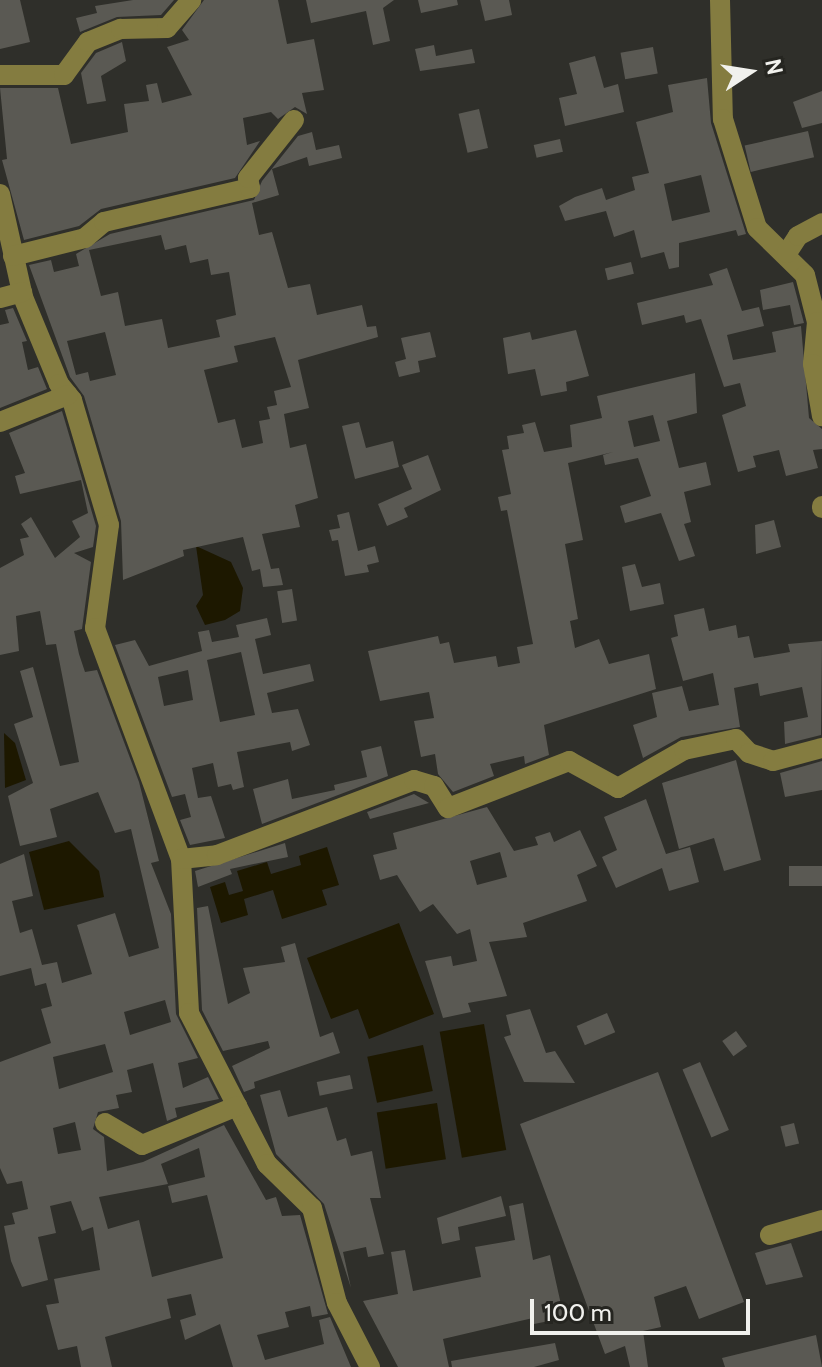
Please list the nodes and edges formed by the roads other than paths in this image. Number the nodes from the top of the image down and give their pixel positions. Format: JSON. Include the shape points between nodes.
{"nodes":[{"id":1,"x":191,"y":0,"type":"edge"},
{"id":2,"x":720,"y":0,"type":"edge"},
{"id":3,"x":0,"y":75,"type":"edge"},
{"id":4,"x":294,"y":120,"type":"dead end"},
{"id":5,"x":0,"y":194,"type":"edge"},
{"id":6,"x":822,"y":223,"type":"edge"},
{"id":7,"x":787,"y":253,"type":"junction"},
{"id":8,"x":13,"y":256,"type":"junction"},
{"id":9,"x":22,"y":292,"type":"junction"},
{"id":10,"x":0,"y":298,"type":"edge"},
{"id":11,"x":68,"y":395,"type":"junction"},
{"id":12,"x":822,"y":416,"type":"edge"},
{"id":13,"x":0,"y":422,"type":"edge"},
{"id":14,"x":822,"y":748,"type":"edge"},
{"id":15,"x":181,"y":859,"type":"junction"},
{"id":16,"x":237,"y":1106,"type":"junction"},
{"id":17,"x":105,"y":1123,"type":"dead end"},
{"id":18,"x":822,"y":1220,"type":"edge"},
{"id":19,"x":770,"y":1235,"type":"dead end"},
{"id":20,"x":370,"y":1367,"type":"edge"}],
"edges":[{"from":1,"to":3,"type":"street","via":[[167,28],[121,29],[88,42],[64,75]]},
{"from":2,"to":7,"type":"street","via":[[723,119],[757,228]]},
{"from":4,"to":8,"type":"street","via":[[248,178],[250,188],[104,222],[85,238]]},
{"from":5,"to":8,"type":"street"},
{"from":6,"to":7,"type":"street","via":[[798,236]]},
{"from":7,"to":12,"type":"street","via":[[805,275],[817,322],[813,364]]},
{"from":8,"to":9,"type":"street"},
{"from":9,"to":10,"type":"street"},
{"from":9,"to":11,"type":"street"},
{"from":11,"to":13,"type":"street"},
{"from":11,"to":15,"type":"street","via":[[109,525],[95,628]]},
{"from":14,"to":15,"type":"street","via":[[773,761],[749,753],[736,739],[684,750],[618,788],[569,761],[448,808],[434,786],[414,780],[217,855]]},
{"from":15,"to":16,"type":"street","via":[[189,1013]]},
{"from":16,"to":17,"type":"street","via":[[142,1145]]},
{"from":16,"to":20,"type":"street","via":[[267,1164],[312,1208],[337,1303]]},
{"from":18,"to":19,"type":"street"}]}
